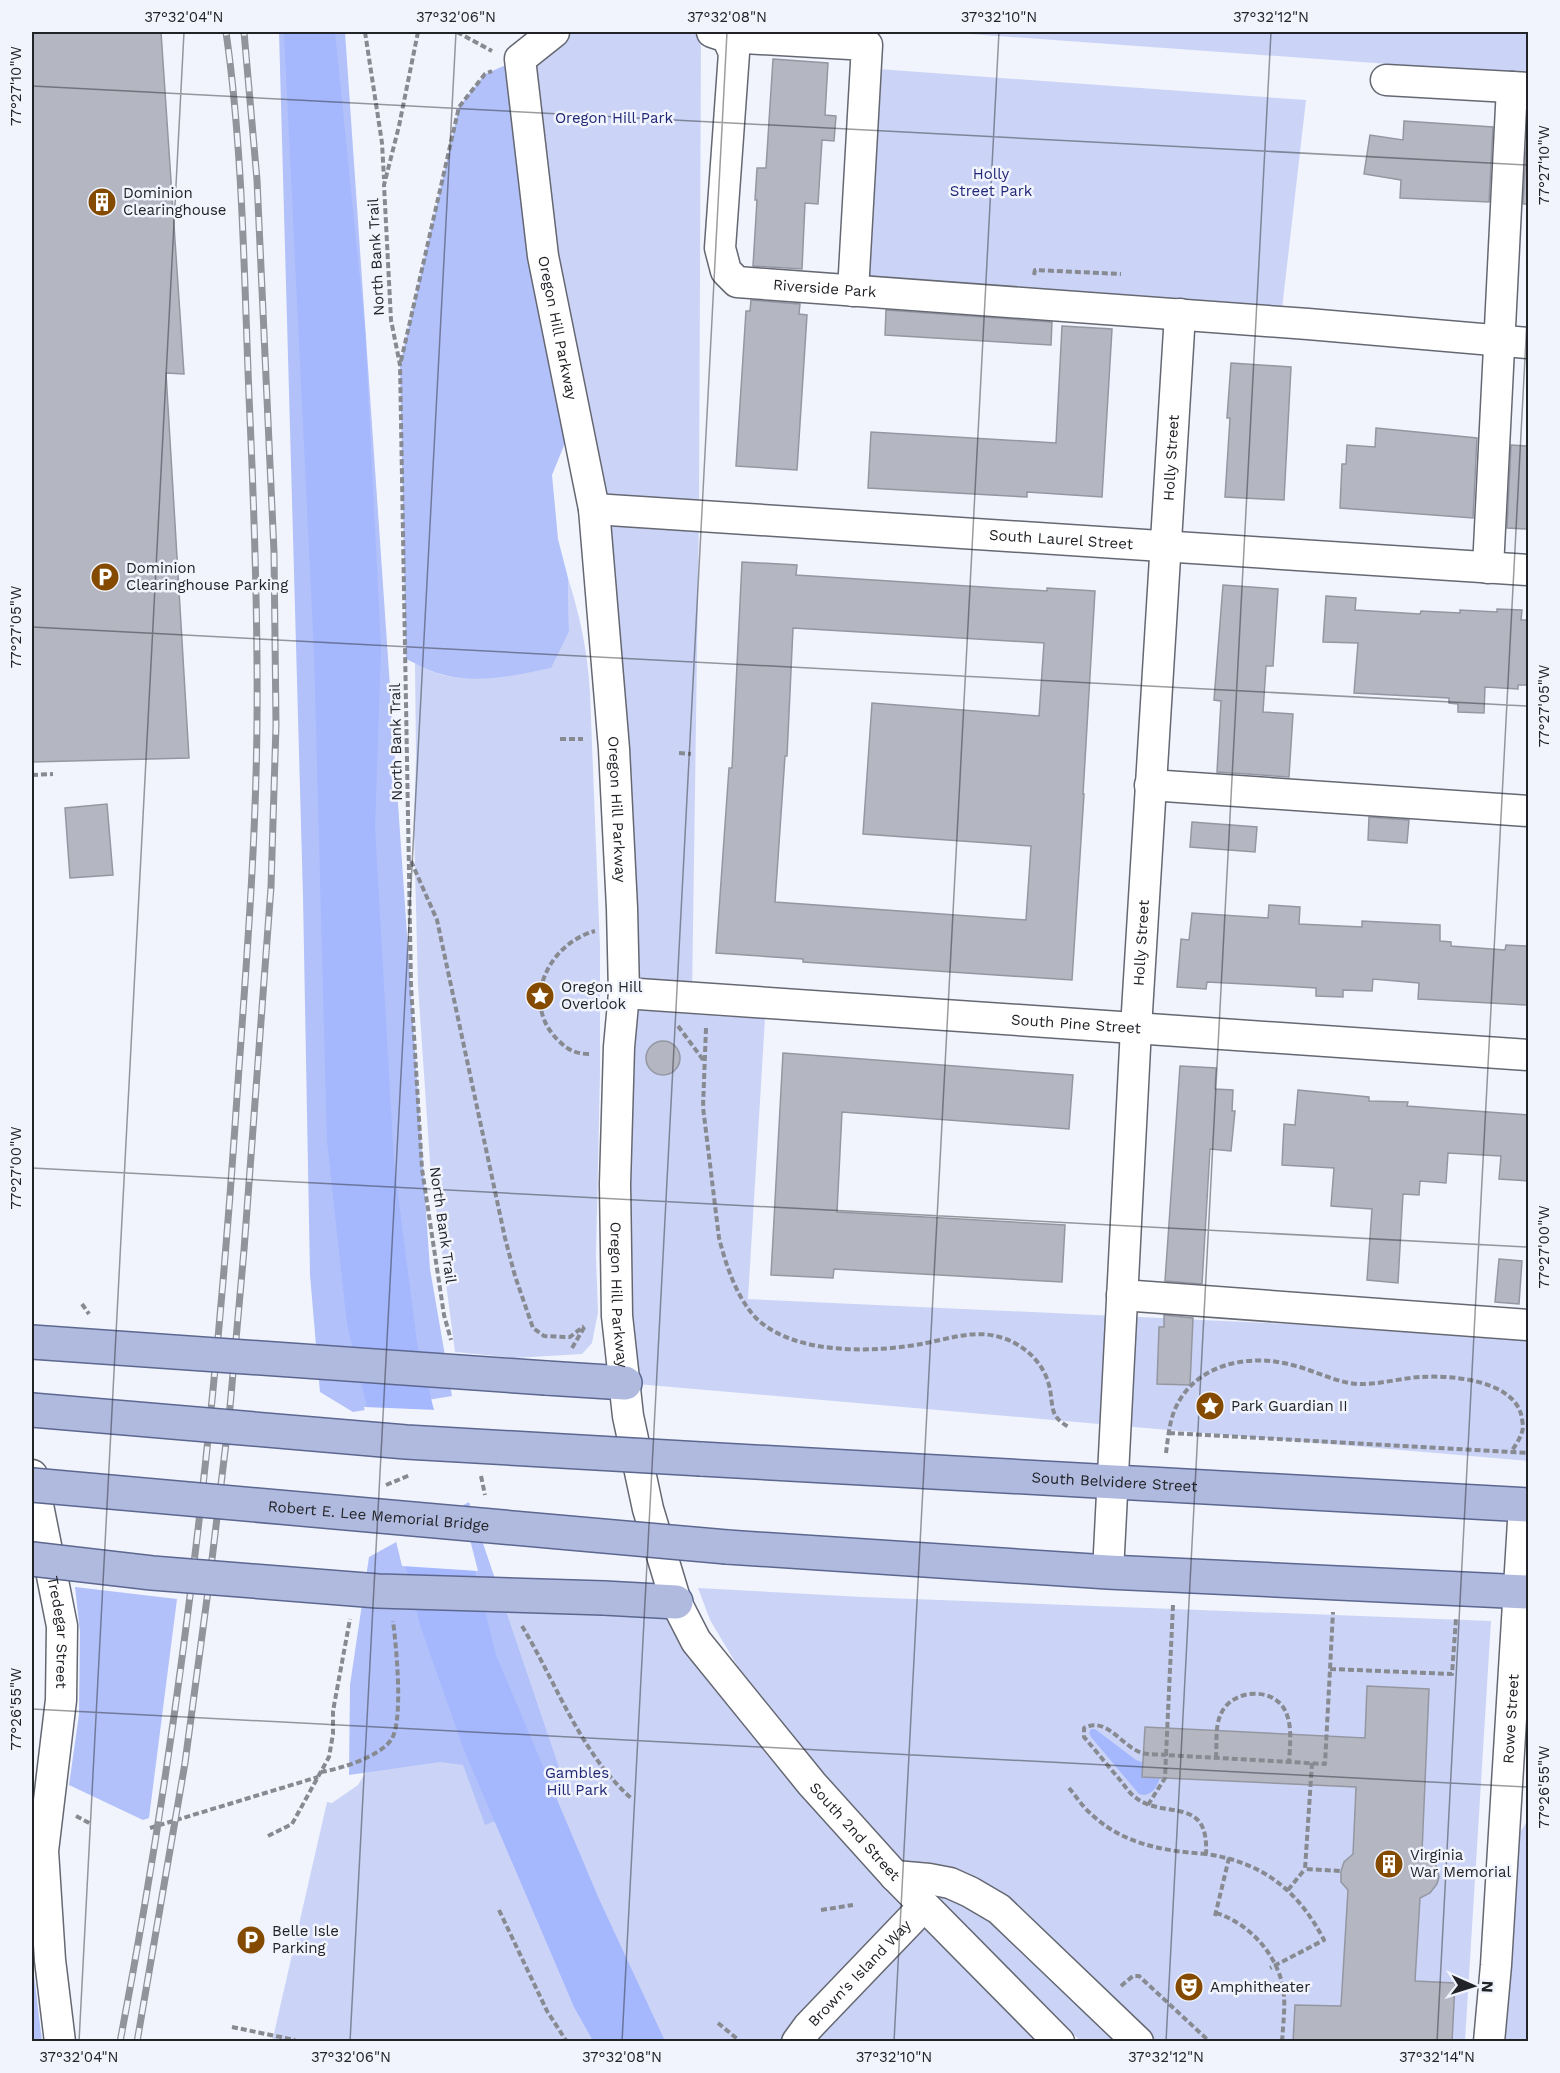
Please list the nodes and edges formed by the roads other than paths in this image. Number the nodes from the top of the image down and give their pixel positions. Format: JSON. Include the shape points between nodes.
{"nodes":[{"id":1,"x":554,"y":32,"type":"edge"},
{"id":2,"x":720,"y":34,"type":"edge"},
{"id":3,"x":1386,"y":80,"type":"dead end"},
{"id":4,"x":1520,"y":88,"type":"edge"},
{"id":5,"x":853,"y":291,"type":"junction"},
{"id":6,"x":1180,"y":314,"type":"junction"},
{"id":7,"x":1514,"y":342,"type":"edge"},
{"id":8,"x":594,"y":509,"type":"junction"},
{"id":9,"x":1164,"y":547,"type":"junction"},
{"id":10,"x":1488,"y":568,"type":"junction"},
{"id":11,"x":1528,"y":570,"type":"edge"},
{"id":12,"x":1150,"y":785,"type":"junction"},
{"id":13,"x":1528,"y":811,"type":"edge"},
{"id":14,"x":624,"y":993,"type":"junction"},
{"id":15,"x":1136,"y":1028,"type":"junction"},
{"id":16,"x":1528,"y":1055,"type":"edge"},
{"id":17,"x":1122,"y":1295,"type":"junction"},
{"id":18,"x":1528,"y":1325,"type":"edge"},
{"id":19,"x":32,"y":1342,"type":"edge"},
{"id":20,"x":625,"y":1383,"type":"junction"},
{"id":21,"x":32,"y":1410,"type":"edge"},
{"id":22,"x":32,"y":1476,"type":"edge"},
{"id":23,"x":1112,"y":1481,"type":"junction"},
{"id":24,"x":32,"y":1485,"type":"edge"},
{"id":25,"x":1526,"y":1505,"type":"edge"},
{"id":26,"x":32,"y":1559,"type":"edge"},
{"id":27,"x":1108,"y":1572,"type":"junction"},
{"id":28,"x":1523,"y":1592,"type":"edge"},
{"id":29,"x":676,"y":1602,"type":"junction"},
{"id":30,"x":1521,"y":1671,"type":"edge"},
{"id":31,"x":1518,"y":1791,"type":"edge"},
{"id":32,"x":895,"y":1876,"type":"junction"},
{"id":33,"x":923,"y":1906,"type":"junction"},
{"id":34,"x":60,"y":2042,"type":"edge"},
{"id":35,"x":797,"y":2042,"type":"edge"},
{"id":36,"x":1059,"y":2042,"type":"edge"},
{"id":37,"x":1138,"y":2042,"type":"edge"},
{"id":38,"x":1489,"y":2042,"type":"edge"}],
"edges":[{"from":1,"to":8,"type":"street","name":"Oregon Hill Parkway","via":[[506,55]]},
{"from":2,"to":5,"type":"street","name":"Riverside Park","via":[[734,53],[720,249],[726,271],[737,282]]},
{"from":2,"to":5,"type":"street","via":[[867,45]]},
{"from":3,"to":4,"type":"street"},
{"from":4,"to":7,"type":"street"},
{"from":5,"to":6,"type":"street","name":"Riverside Park"},
{"from":6,"to":7,"type":"street","name":"Riverside Park"},
{"from":6,"to":9,"type":"street","name":"Holly Street"},
{"from":7,"to":10,"type":"street"},
{"from":8,"to":9,"type":"street","name":"South Laurel Street"},
{"from":8,"to":14,"type":"street","name":"Oregon Hill Parkway","via":[[614,749]]},
{"from":9,"to":10,"type":"street","name":"South Laurel Street"},
{"from":9,"to":12,"type":"street","name":"Holly Street"},
{"from":10,"to":11,"type":"street","name":"South Laurel Street"},
{"from":12,"to":13,"type":"street"},
{"from":12,"to":15,"type":"street","name":"Holly Street"},
{"from":14,"to":15,"type":"street","name":"South Pine Street"},
{"from":14,"to":20,"type":"street","name":"Oregon Hill Parkway","via":[[615,1194],[617,1316]]},
{"from":15,"to":16,"type":"street","name":"South Pine Street"},
{"from":15,"to":17,"type":"street","name":"Holly Street"},
{"from":17,"to":18,"type":"street"},
{"from":17,"to":23,"type":"street","name":"Holly Street"},
{"from":19,"to":20,"type":"main road","bridge":true},
{"from":20,"to":29,"type":"street","name":"Oregon Hill Parkway","via":[[630,1432]]},
{"from":21,"to":23,"type":"main road","name":"South Belvidere Street","bridge":true,"via":[[406,1442]]},
{"from":22,"to":34,"type":"street","name":"Tredegar Street","via":[[62,1626],[61,1701],[42,1851]]},
{"from":23,"to":25,"type":"main road","name":"South Belvidere Street"},
{"from":23,"to":27,"type":"street","name":"Holly Street"},
{"from":24,"to":27,"type":"main road","name":"Robert E. Lee Memorial Bridge","bridge":true,"via":[[727,1547]]},
{"from":25,"to":28,"type":"street","name":"Rowe Street"},
{"from":26,"to":29,"type":"main road","bridge":true,"via":[[378,1591]]},
{"from":27,"to":28,"type":"main road"},
{"from":28,"to":30,"type":"street","name":"Rowe Street"},
{"from":29,"to":32,"type":"street","name":"South 2nd Street","via":[[696,1641],[812,1784]]},
{"from":30,"to":31,"type":"street","name":"Rowe Street"},
{"from":31,"to":38,"type":"street","name":"Rowe Street"},
{"from":32,"to":33,"type":"street","name":"South 2nd Street"},
{"from":32,"to":37,"type":"street","via":[[950,1883],[999,1909]]},
{"from":33,"to":35,"type":"street","name":"Brown's Island Way"},
{"from":33,"to":36,"type":"street","name":"South 2nd Street"}]}
